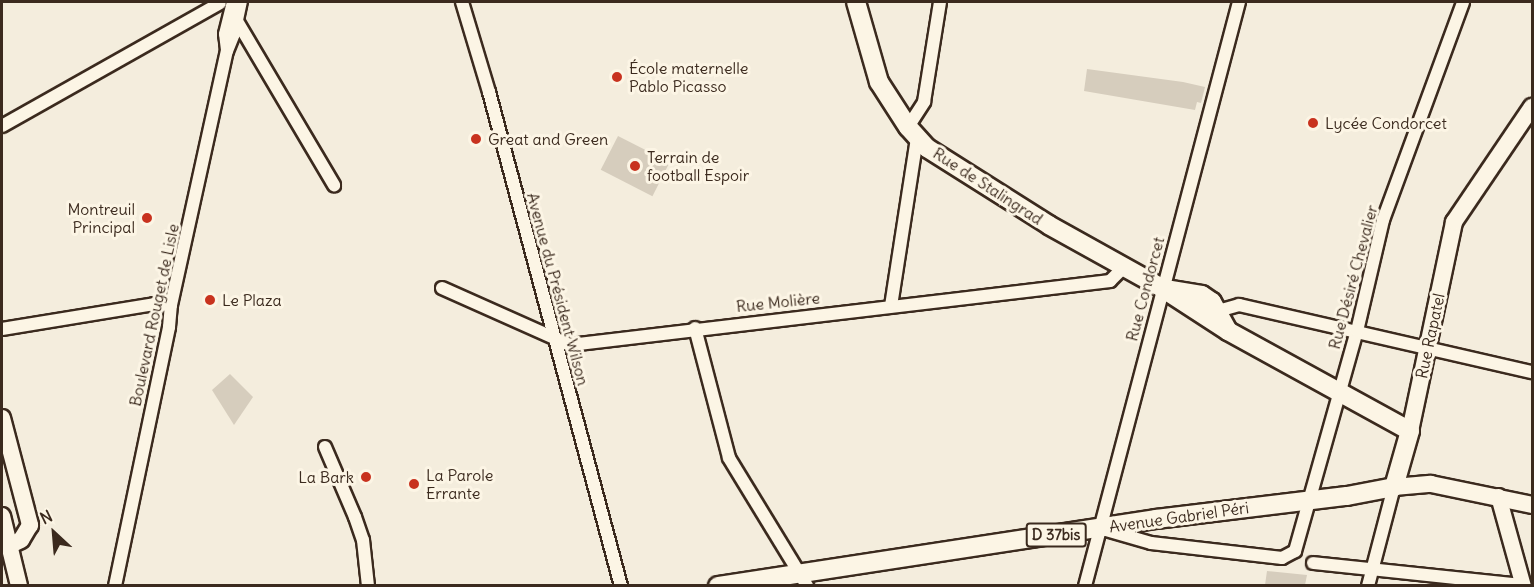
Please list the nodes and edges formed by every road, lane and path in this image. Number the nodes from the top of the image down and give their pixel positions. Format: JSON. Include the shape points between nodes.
{"nodes":[{"id":1,"x":462,"y":2,"type":"edge"},
{"id":2,"x":856,"y":2,"type":"edge"},
{"id":3,"x":940,"y":2,"type":"edge"},
{"id":4,"x":1239,"y":2,"type":"edge"},
{"id":5,"x":1463,"y":2,"type":"edge"},
{"id":6,"x":229,"y":3,"type":"edge"},
{"id":7,"x":237,"y":21,"type":"junction"},
{"id":8,"x":227,"y":51,"type":"junction"},
{"id":9,"x":1533,"y":107,"type":"edge"},
{"id":10,"x":6,"y":124,"type":"edge"},
{"id":11,"x":912,"y":133,"type":"junction"},
{"id":12,"x":334,"y":185,"type":"dead end"},
{"id":13,"x":1123,"y":268,"type":"junction"},
{"id":14,"x":442,"y":288,"type":"dead end"},
{"id":15,"x":1162,"y":288,"type":"junction"},
{"id":16,"x":171,"y":305,"type":"junction"},
{"id":17,"x":891,"y":306,"type":"junction"},
{"id":18,"x":1213,"y":315,"type":"junction"},
{"id":19,"x":695,"y":328,"type":"junction"},
{"id":20,"x":2,"y":329,"type":"edge"},
{"id":21,"x":1357,"y":331,"type":"junction"},
{"id":22,"x":554,"y":339,"type":"junction"},
{"id":23,"x":1427,"y":347,"type":"junction"},
{"id":24,"x":1533,"y":372,"type":"edge"},
{"id":25,"x":1340,"y":392,"type":"junction"},
{"id":26,"x":2,"y":418,"type":"edge"},
{"id":27,"x":1410,"y":431,"type":"junction"},
{"id":28,"x":325,"y":447,"type":"dead end"},
{"id":29,"x":1394,"y":487,"type":"junction"},
{"id":30,"x":1498,"y":496,"type":"junction"},
{"id":31,"x":1311,"y":499,"type":"junction"},
{"id":32,"x":1533,"y":506,"type":"edge"},
{"id":33,"x":2,"y":516,"type":"edge"},
{"id":34,"x":1100,"y":528,"type":"junction"},
{"id":35,"x":8,"y":546,"type":"junction"},
{"id":36,"x":1313,"y":563,"type":"dead end"},
{"id":37,"x":1372,"y":570,"type":"junction"},
{"id":38,"x":804,"y":579,"type":"edge"},
{"id":39,"x":19,"y":585,"type":"edge"},
{"id":40,"x":115,"y":585,"type":"edge"},
{"id":41,"x":368,"y":585,"type":"edge"},
{"id":42,"x":621,"y":585,"type":"edge"},
{"id":43,"x":718,"y":585,"type":"edge"},
{"id":44,"x":1085,"y":585,"type":"edge"},
{"id":45,"x":1368,"y":585,"type":"edge"},
{"id":46,"x":1523,"y":585,"type":"edge"}],
"edges":[{"from":1,"to":22,"type":"street","name":"Avenue du Président Wilson"},
{"from":2,"to":11,"type":"main road","name":"Rue de Stalingrad","via":[[876,73]]},
{"from":3,"to":11,"type":"street","via":[[924,102]]},
{"from":4,"to":15,"type":"street","name":"Rue Condorcet"},
{"from":5,"to":21,"type":"street","name":"Rue Désiré Chevalier","via":[[1383,220]]},
{"from":6,"to":7,"type":"street","name":"Boulevard Rouget de Lisle"},
{"from":6,"to":8,"type":"street","name":"Boulevard Rouget de Lisle"},
{"from":6,"to":10,"type":"street"},
{"from":7,"to":8,"type":"street","name":"Boulevard Rouget de Lisle"},
{"from":7,"to":12,"type":"street"},
{"from":8,"to":16,"type":"street","name":"Boulevard Rouget de Lisle"},
{"from":9,"to":23,"type":"main road","name":"Rue Rapatel","via":[[1454,222]]},
{"from":11,"to":13,"type":"main road","name":"Rue de Stalingrad","via":[[945,161]]},
{"from":11,"to":17,"type":"street"},
{"from":13,"to":15,"type":"main road","name":"Rue de Stalingrad"},
{"from":13,"to":17,"type":"street","name":"Rue Molière","via":[[1110,281]]},
{"from":14,"to":22,"type":"street","name":"Rue Molière"},
{"from":15,"to":18,"type":"main road","name":"Rue de Stalingrad","via":[[1202,295],[1212,302]]},
{"from":15,"to":34,"type":"street","name":"Rue Condorcet"},
{"from":16,"to":20,"type":"street","via":[[154,304]]},
{"from":16,"to":40,"type":"street","name":"Boulevard Rouget de Lisle"},
{"from":17,"to":19,"type":"street","name":"Rue Molière"},
{"from":18,"to":21,"type":"street","via":[[1239,304]]},
{"from":18,"to":25,"type":"main road","name":"Rue de Stalingrad","via":[[1228,331]]},
{"from":19,"to":22,"type":"street","name":"Rue Molière","via":[[570,345]]},
{"from":19,"to":38,"type":"street","via":[[729,458]]},
{"from":21,"to":23,"type":"street"},
{"from":21,"to":25,"type":"street","name":"Rue Désiré Chevalier"},
{"from":22,"to":42,"type":"street","name":"Avenue du Président Wilson"},
{"from":23,"to":24,"type":"street"},
{"from":23,"to":27,"type":"main road","name":"Rue Rapatel"},
{"from":25,"to":27,"type":"main road","name":"Rue de Stalingrad"},
{"from":25,"to":31,"type":"street","name":"Rue Désiré Chevalier"},
{"from":26,"to":35,"type":"main road","via":[[30,525],[21,540]]},
{"from":27,"to":29,"type":"main road","name":"Rue Rapatel"},
{"from":28,"to":41,"type":"street","via":[[363,540]]},
{"from":29,"to":30,"type":"main road","name":"Avenue Gabriel Péri","number":"D 37bis","via":[[1431,484]]},
{"from":29,"to":31,"type":"main road","name":"Avenue Gabriel Péri","number":"D 37bis"},
{"from":29,"to":37,"type":"street","name":"Rue Rapatel"},
{"from":30,"to":32,"type":"main road"},
{"from":30,"to":46,"type":"street"},
{"from":31,"to":34,"type":"main road","name":"Avenue Gabriel Péri","number":"D 37bis"},
{"from":31,"to":34,"type":"street","name":"Rue Désiré Chevalier","via":[[1299,546],[1282,558],[1151,543]]},
{"from":33,"to":35,"type":"main road"},
{"from":34,"to":38,"type":"main road","name":"Avenue Gabriel Péri","number":"D 37bis"},
{"from":34,"to":44,"type":"street","name":"Rue Condorcet"},
{"from":35,"to":39,"type":"main road"},
{"from":36,"to":37,"type":"street"},
{"from":37,"to":45,"type":"street","name":"Rue Rapatel"},
{"from":37,"to":46,"type":"street"},
{"from":38,"to":43,"type":"main road","name":"Avenue Gabriel Péri","number":"D 37bis"}]}
